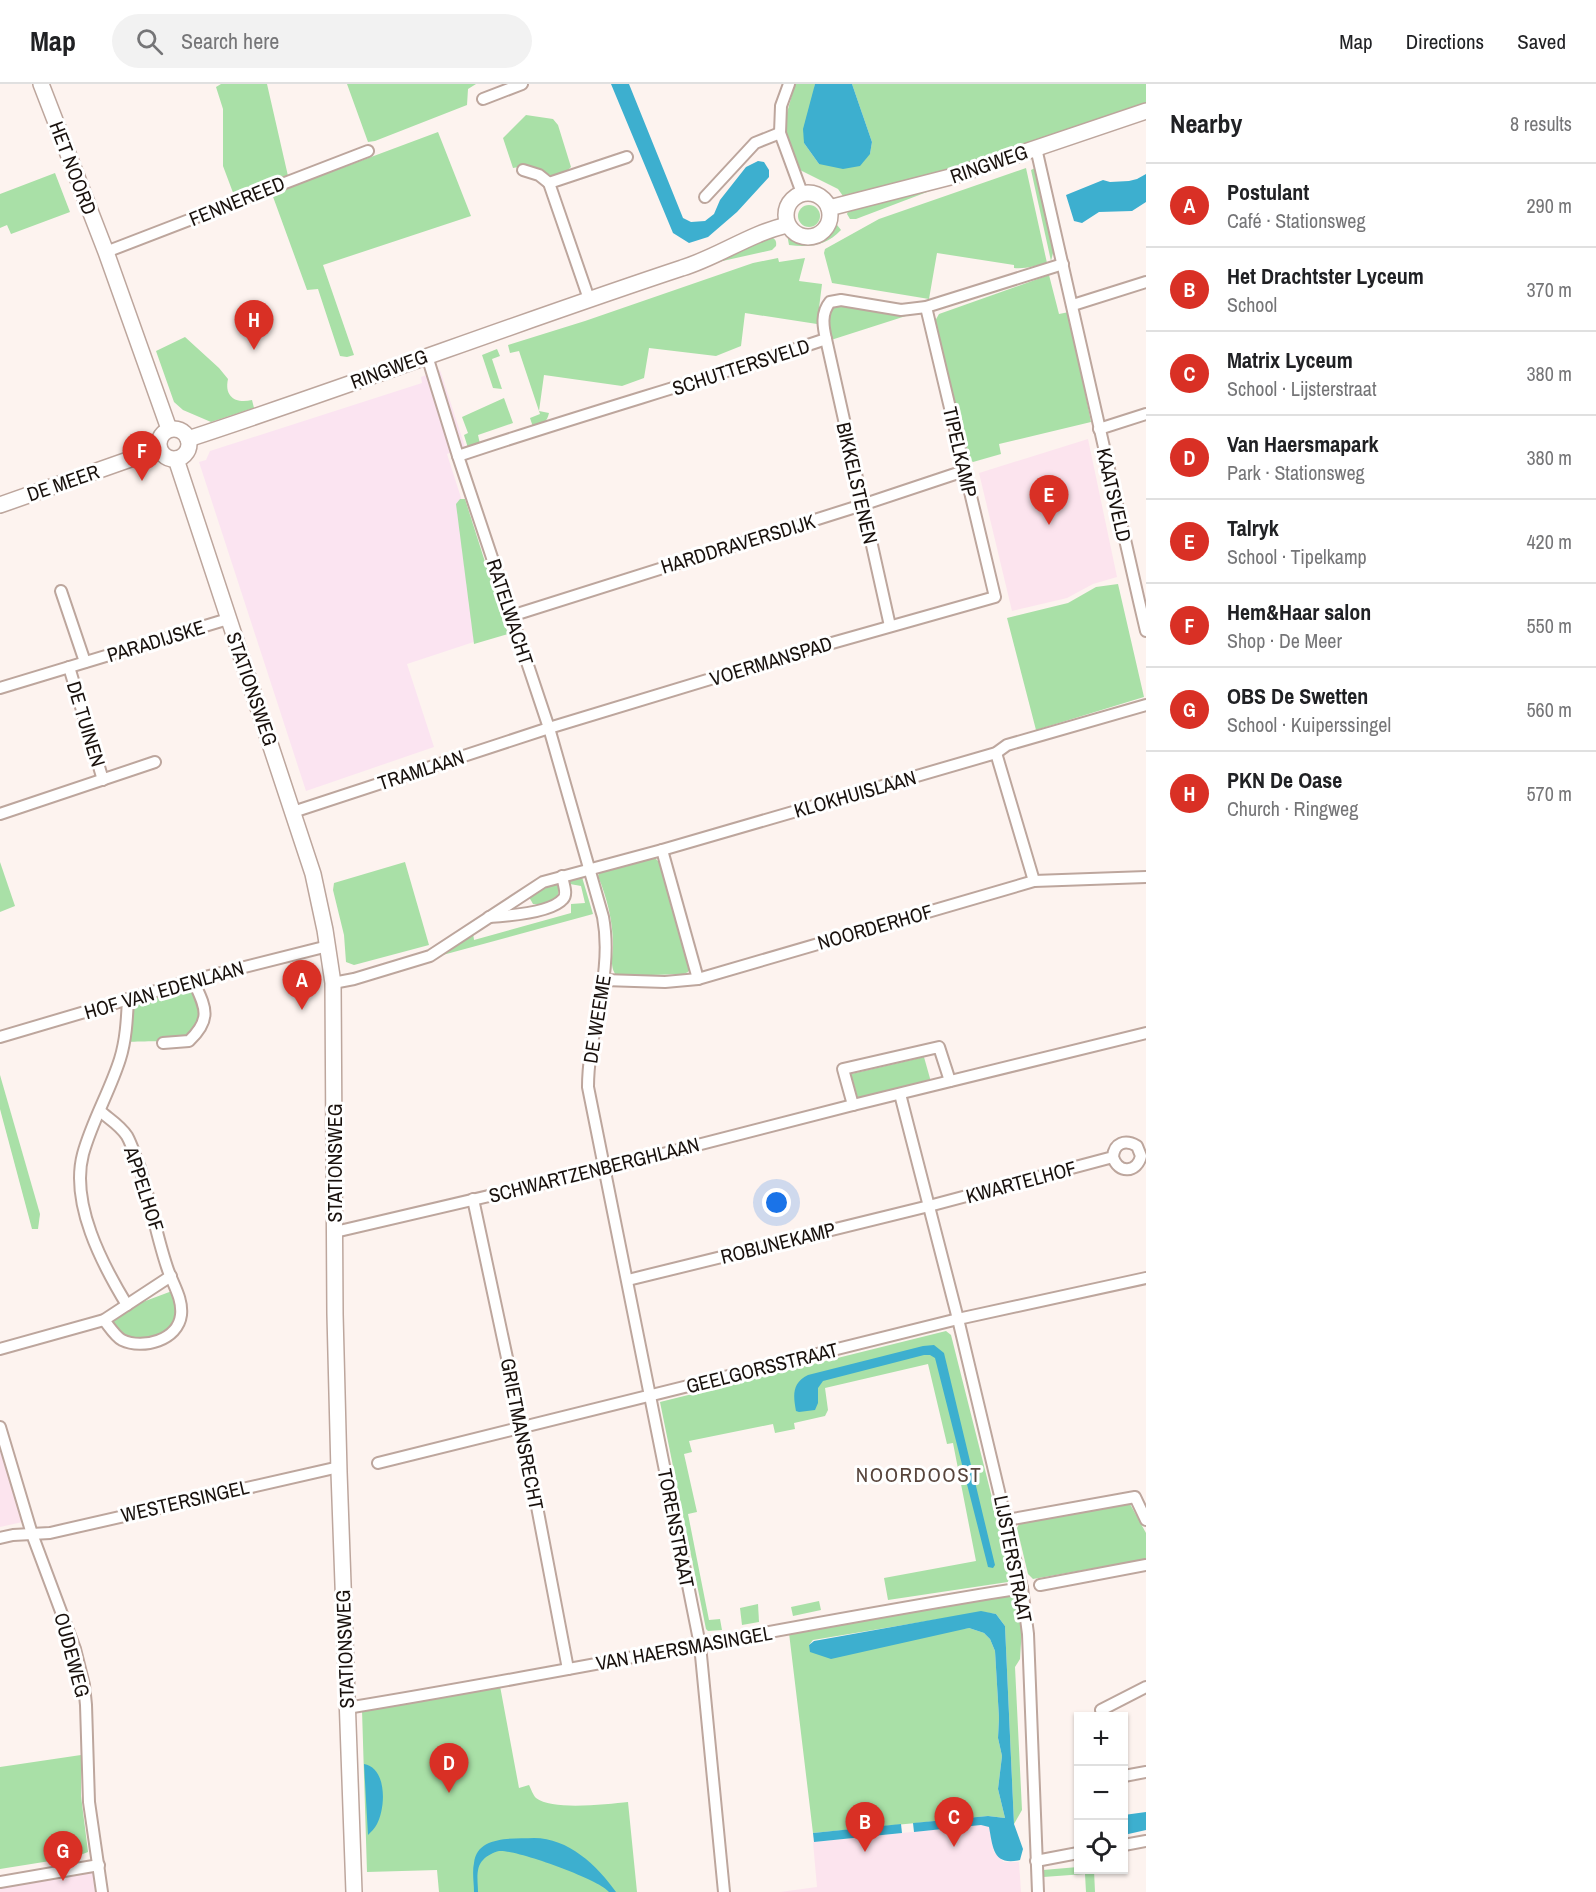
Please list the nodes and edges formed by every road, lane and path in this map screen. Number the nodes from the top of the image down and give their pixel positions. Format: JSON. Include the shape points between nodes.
{"nodes":[{"id":1,"x":41,"y":84,"type":"edge"},
{"id":2,"x":522,"y":84,"type":"edge"},
{"id":3,"x":789,"y":84,"type":"edge"},
{"id":4,"x":483,"y":99,"type":"dead end"},
{"id":5,"x":1146,"y":111,"type":"edge"},
{"id":6,"x":780,"y":134,"type":"junction"},
{"id":7,"x":1036,"y":147,"type":"junction"},
{"id":8,"x":368,"y":151,"type":"dead end"},
{"id":9,"x":627,"y":157,"type":"dead end"},
{"id":10,"x":522,"y":170,"type":"dead end"},
{"id":11,"x":549,"y":183,"type":"junction"},
{"id":12,"x":802,"y":193,"type":"junction"},
{"id":13,"x":705,"y":197,"type":"dead end"},
{"id":14,"x":829,"y":208,"type":"junction"},
{"id":15,"x":787,"y":225,"type":"junction"},
{"id":16,"x":106,"y":252,"type":"junction"},
{"id":17,"x":1063,"y":264,"type":"junction"},
{"id":18,"x":1146,"y":282,"type":"edge"},
{"id":19,"x":589,"y":299,"type":"junction"},
{"id":20,"x":1073,"y":305,"type":"junction"},
{"id":21,"x":926,"y":307,"type":"junction"},
{"id":22,"x":826,"y":339,"type":"junction"},
{"id":23,"x":427,"y":356,"type":"junction"},
{"id":24,"x":1146,"y":414,"type":"edge"},
{"id":25,"x":169,"y":429,"type":"junction"},
{"id":26,"x":1099,"y":429,"type":"junction"},
{"id":27,"x":188,"y":439,"type":"junction"},
{"id":28,"x":159,"y":449,"type":"junction"},
{"id":29,"x":458,"y":456,"type":"junction"},
{"id":30,"x":176,"y":459,"type":"junction"},
{"id":31,"x":964,"y":471,"type":"junction"},
{"id":32,"x":0,"y":505,"type":"edge"},
{"id":33,"x":862,"y":505,"type":"junction"},
{"id":34,"x":61,"y":591,"type":"dead end"},
{"id":35,"x":995,"y":597,"type":"joint"},
{"id":36,"x":511,"y":616,"type":"junction"},
{"id":37,"x":228,"y":619,"type":"junction"},
{"id":38,"x":890,"y":626,"type":"junction"},
{"id":39,"x":1146,"y":631,"type":"edge"},
{"id":40,"x":85,"y":662,"type":"junction"},
{"id":41,"x":69,"y":667,"type":"junction"},
{"id":42,"x":0,"y":688,"type":"edge"},
{"id":43,"x":1146,"y":705,"type":"edge"},
{"id":44,"x":549,"y":728,"type":"junction"},
{"id":45,"x":996,"y":753,"type":"junction"},
{"id":46,"x":155,"y":762,"type":"dead end"},
{"id":47,"x":103,"y":780,"type":"junction"},
{"id":48,"x":293,"y":812,"type":"junction"},
{"id":49,"x":0,"y":814,"type":"edge"},
{"id":50,"x":662,"y":850,"type":"junction"},
{"id":51,"x":589,"y":870,"type":"junction"},
{"id":52,"x":562,"y":876,"type":"junction"},
{"id":53,"x":1146,"y":877,"type":"edge"},
{"id":54,"x":1035,"y":881,"type":"junction"},
{"id":55,"x":488,"y":917,"type":"junction"},
{"id":56,"x":328,"y":946,"type":"junction"},
{"id":57,"x":698,"y":978,"type":"junction"},
{"id":58,"x":193,"y":980,"type":"junction"},
{"id":59,"x":604,"y":980,"type":"junction"},
{"id":60,"x":333,"y":983,"type":"junction"},
{"id":61,"x":128,"y":999,"type":"junction"},
{"id":62,"x":1146,"y":1033,"type":"edge"},
{"id":63,"x":0,"y":1037,"type":"edge"},
{"id":64,"x":164,"y":1043,"type":"dead end"},
{"id":65,"x":950,"y":1081,"type":"junction"},
{"id":66,"x":900,"y":1094,"type":"junction"},
{"id":67,"x":853,"y":1105,"type":"junction"},
{"id":68,"x":100,"y":1111,"type":"junction"},
{"id":69,"x":1113,"y":1157,"type":"dead end"},
{"id":70,"x":604,"y":1169,"type":"junction"},
{"id":71,"x":473,"y":1199,"type":"junction"},
{"id":72,"x":929,"y":1206,"type":"junction"},
{"id":73,"x":335,"y":1232,"type":"junction"},
{"id":74,"x":171,"y":1276,"type":"junction"},
{"id":75,"x":1146,"y":1278,"type":"edge"},
{"id":76,"x":628,"y":1280,"type":"junction"},
{"id":77,"x":127,"y":1305,"type":"junction"},
{"id":78,"x":958,"y":1319,"type":"junction"},
{"id":79,"x":104,"y":1320,"type":"junction"},
{"id":80,"x":0,"y":1348,"type":"edge"},
{"id":81,"x":650,"y":1396,"type":"junction"},
{"id":82,"x":0,"y":1427,"type":"edge"},
{"id":83,"x":522,"y":1428,"type":"junction"},
{"id":84,"x":378,"y":1462,"type":"dead end"},
{"id":85,"x":339,"y":1467,"type":"junction"},
{"id":86,"x":1007,"y":1520,"type":"junction"},
{"id":87,"x":1146,"y":1521,"type":"edge"},
{"id":88,"x":32,"y":1534,"type":"junction"},
{"id":89,"x":0,"y":1538,"type":"edge"},
{"id":90,"x":1146,"y":1565,"type":"edge"},
{"id":91,"x":1040,"y":1585,"type":"dead end"},
{"id":92,"x":1022,"y":1588,"type":"junction"},
{"id":93,"x":700,"y":1645,"type":"junction"},
{"id":94,"x":568,"y":1669,"type":"junction"},
{"id":95,"x":1146,"y":1687,"type":"edge"},
{"id":96,"x":347,"y":1708,"type":"junction"},
{"id":97,"x":1101,"y":1710,"type":"dead end"},
{"id":98,"x":1146,"y":1772,"type":"edge"},
{"id":99,"x":1128,"y":1775,"type":"edge"},
{"id":100,"x":1146,"y":1841,"type":"edge"},
{"id":101,"x":1128,"y":1844,"type":"edge"},
{"id":102,"x":1074,"y":1854,"type":"edge"},
{"id":103,"x":1036,"y":1861,"type":"junction"},
{"id":104,"x":99,"y":1865,"type":"junction"},
{"id":105,"x":0,"y":1882,"type":"edge"},
{"id":106,"x":102,"y":1892,"type":"edge"},
{"id":107,"x":354,"y":1892,"type":"edge"},
{"id":108,"x":724,"y":1892,"type":"edge"},
{"id":109,"x":1038,"y":1892,"type":"edge"}],
"edges":[{"from":1,"to":16,"type":"street","name":"HET NOORD"},
{"from":2,"to":4,"type":"street"},
{"from":3,"to":6,"type":"street","via":[[781,106]]},
{"from":5,"to":7,"type":"street","name":"RINGWEG"},
{"from":6,"to":12,"type":"street"},
{"from":6,"to":13,"type":"street","via":[[755,143]]},
{"from":7,"to":14,"type":"street","name":"RINGWEG","via":[[930,184]]},
{"from":7,"to":17,"type":"street"},
{"from":8,"to":16,"type":"street","name":"FENNEREED"},
{"from":9,"to":11,"type":"street"},
{"from":10,"to":11,"type":"street"},
{"from":11,"to":19,"type":"street"},
{"from":12,"to":14,"type":"street","via":[[816,194]]},
{"from":12,"to":15,"type":"street","via":[[789,202]]},
{"from":14,"to":15,"type":"street","via":[[827,226],[817,235],[801,236]]},
{"from":15,"to":19,"type":"street","name":"RINGWEG","via":[[755,235],[688,266]]},
{"from":16,"to":25,"type":"street"},
{"from":17,"to":20,"type":"street"},
{"from":17,"to":21,"type":"street","name":"SCHUTTERSVELD"},
{"from":18,"to":20,"type":"street"},
{"from":19,"to":23,"type":"street","name":"RINGWEG"},
{"from":20,"to":26,"type":"street"},
{"from":21,"to":22,"type":"street","name":"SCHUTTERSVELD","via":[[901,310],[841,300],[830,302],[824,314]]},
{"from":21,"to":31,"type":"street","name":"TIPELKAMP"},
{"from":22,"to":29,"type":"street","name":"SCHUTTERSVELD"},
{"from":22,"to":33,"type":"street","name":"BIKKELSTENEN"},
{"from":23,"to":27,"type":"street","name":"RINGWEG"},
{"from":23,"to":29,"type":"street","name":"RATELWACHT"},
{"from":24,"to":26,"type":"street"},
{"from":25,"to":27,"type":"street","via":[[183,432]]},
{"from":25,"to":28,"type":"street","via":[[162,434]]},
{"from":26,"to":39,"type":"street","name":"KAATSVELD"},
{"from":27,"to":30,"type":"street","via":[[186,452]]},
{"from":28,"to":30,"type":"street","via":[[166,457]]},
{"from":28,"to":32,"type":"street","name":"DE MEER"},
{"from":29,"to":36,"type":"street","name":"RATELWACHT"},
{"from":30,"to":37,"type":"street","name":"STATIONSWEG"},
{"from":31,"to":33,"type":"street","name":"HARDDRAVERSDIJK"},
{"from":31,"to":35,"type":"street","name":"TIPELKAMP"},
{"from":33,"to":36,"type":"street","name":"HARDDRAVERSDIJK"},
{"from":33,"to":38,"type":"street","name":"BIKKELSTENEN"},
{"from":34,"to":40,"type":"street","name":"PARADIJSKE"},
{"from":35,"to":38,"type":"street","name":"VOERMANSPAD"},
{"from":36,"to":44,"type":"street","name":"RATELWACHT"},
{"from":37,"to":40,"type":"street","name":"PARADIJSKE"},
{"from":37,"to":48,"type":"street","name":"STATIONSWEG"},
{"from":38,"to":44,"type":"street","name":"VOERMANSPAD"},
{"from":40,"to":41,"type":"street","name":"PARADIJSKE"},
{"from":41,"to":42,"type":"street","name":"PARADIJSKE"},
{"from":41,"to":47,"type":"street","name":"DE TUINEN"},
{"from":43,"to":45,"type":"street","name":"KLOKHUISLAAN","via":[[1007,745]]},
{"from":44,"to":48,"type":"street","name":"TRAMLAAN"},
{"from":44,"to":51,"type":"street","name":"RATELWACHT"},
{"from":45,"to":50,"type":"street","name":"KLOKHUISLAAN"},
{"from":45,"to":54,"type":"street"},
{"from":46,"to":47,"type":"street","name":"DE TUINEN"},
{"from":47,"to":49,"type":"street","name":"DE TUINEN"},
{"from":48,"to":56,"type":"street","name":"STATIONSWEG","via":[[316,885]]},
{"from":50,"to":51,"type":"street","name":"KLOKHUISLAAN"},
{"from":50,"to":57,"type":"street"},
{"from":51,"to":52,"type":"street","name":"KLOKHUISLAAN"},
{"from":51,"to":59,"type":"street","name":"DE WEEME","via":[[606,930]]},
{"from":52,"to":55,"type":"street","name":"KLOKHUISLAAN","via":[[543,882]]},
{"from":52,"to":55,"type":"street","via":[[565,894],[557,903],[526,914]]},
{"from":53,"to":54,"type":"street","name":"NOORDERHOF"},
{"from":54,"to":57,"type":"street","name":"NOORDERHOF"},
{"from":55,"to":60,"type":"street","name":"KLOKHUISLAAN","via":[[430,956]]},
{"from":56,"to":58,"type":"street","name":"HOF VAN EDENLAAN"},
{"from":56,"to":60,"type":"street","name":"STATIONSWEG"},
{"from":57,"to":59,"type":"street","name":"NOORDERHOF","via":[[665,982]]},
{"from":58,"to":61,"type":"street","name":"HOF VAN EDENLAAN"},
{"from":58,"to":64,"type":"street","via":[[205,1011],[202,1026],[189,1041]]},
{"from":59,"to":70,"type":"street","name":"DE WEEME","via":[[588,1064],[588,1088]]},
{"from":60,"to":73,"type":"street","name":"STATIONSWEG"},
{"from":61,"to":63,"type":"street","name":"HOF VAN EDENLAAN"},
{"from":61,"to":68,"type":"street","via":[[121,1058]]},
{"from":62,"to":65,"type":"street","name":"SCHWARTZENBERGHLAAN"},
{"from":65,"to":66,"type":"street","name":"SCHWARTZENBERGHLAAN"},
{"from":65,"to":67,"type":"street","via":[[939,1047],[843,1070]]},
{"from":66,"to":67,"type":"street","name":"SCHWARTZENBERGHLAAN"},
{"from":66,"to":72,"type":"street","name":"LIJSTERSTRAAT"},
{"from":67,"to":70,"type":"street","name":"SCHWARTZENBERGHLAAN"},
{"from":68,"to":74,"type":"street","name":"APPELHOF","via":[[120,1127],[132,1147]]},
{"from":68,"to":77,"type":"street","via":[[83,1155],[81,1198],[110,1278]]},
{"from":69,"to":72,"type":"street","name":"KWARTELHOF"},
{"from":70,"to":71,"type":"street","name":"SCHWARTZENBERGHLAAN"},
{"from":70,"to":76,"type":"street","name":"TORENSTRAAT"},
{"from":71,"to":73,"type":"street","name":"SCHWARTZENBERGHLAAN"},
{"from":71,"to":83,"type":"street","name":"GRIETMANSRECHT"},
{"from":72,"to":76,"type":"street","name":"ROBIJNEKAMP"},
{"from":72,"to":78,"type":"street","name":"LIJSTERSTRAAT"},
{"from":73,"to":85,"type":"street","name":"STATIONSWEG"},
{"from":74,"to":77,"type":"street"},
{"from":74,"to":79,"type":"street","name":"APPELHOF","via":[[181,1314],[170,1335],[138,1344],[121,1339]]},
{"from":75,"to":78,"type":"street","name":"GEELGORSSTRAAT"},
{"from":76,"to":81,"type":"street","name":"TORENSTRAAT"},
{"from":77,"to":79,"type":"street"},
{"from":78,"to":81,"type":"street","name":"GEELGORSSTRAAT"},
{"from":78,"to":86,"type":"street","name":"LIJSTERSTRAAT"},
{"from":79,"to":80,"type":"street"},
{"from":81,"to":83,"type":"street","name":"GEELGORSSTRAAT"},
{"from":81,"to":93,"type":"street","name":"TORENSTRAAT"},
{"from":82,"to":88,"type":"street","name":"OUDEWEG"},
{"from":83,"to":84,"type":"street","name":"GEELGORSSTRAAT"},
{"from":83,"to":94,"type":"street","name":"GRIETMANSRECHT"},
{"from":85,"to":88,"type":"street","name":"WESTERSINGEL"},
{"from":85,"to":96,"type":"street","name":"STATIONSWEG"},
{"from":86,"to":87,"type":"street","via":[[1135,1497]]},
{"from":86,"to":92,"type":"street","name":"LIJSTERSTRAAT"},
{"from":88,"to":89,"type":"street","name":"WESTERSINGEL"},
{"from":88,"to":104,"type":"street","name":"OUDEWEG","via":[[75,1649],[84,1685],[89,1802]]},
{"from":90,"to":91,"type":"street"},
{"from":92,"to":93,"type":"street","name":"VAN HAERSMASINGEL"},
{"from":92,"to":103,"type":"street","name":"LIJSTERSTRAAT","via":[[1028,1634]]},
{"from":93,"to":94,"type":"street","name":"VAN HAERSMASINGEL"},
{"from":93,"to":108,"type":"street","name":"TORENSTRAAT"},
{"from":94,"to":96,"type":"street","name":"VAN HAERSMASINGEL"},
{"from":95,"to":97,"type":"street"},
{"from":96,"to":107,"type":"street","name":"STATIONSWEG"},
{"from":98,"to":99,"type":"street"},
{"from":100,"to":101,"type":"street"},
{"from":102,"to":103,"type":"street"},
{"from":103,"to":109,"type":"street","name":"LIJSTERSTRAAT"},
{"from":104,"to":105,"type":"street"},
{"from":104,"to":106,"type":"street","name":"OUDEWEG"}]}
